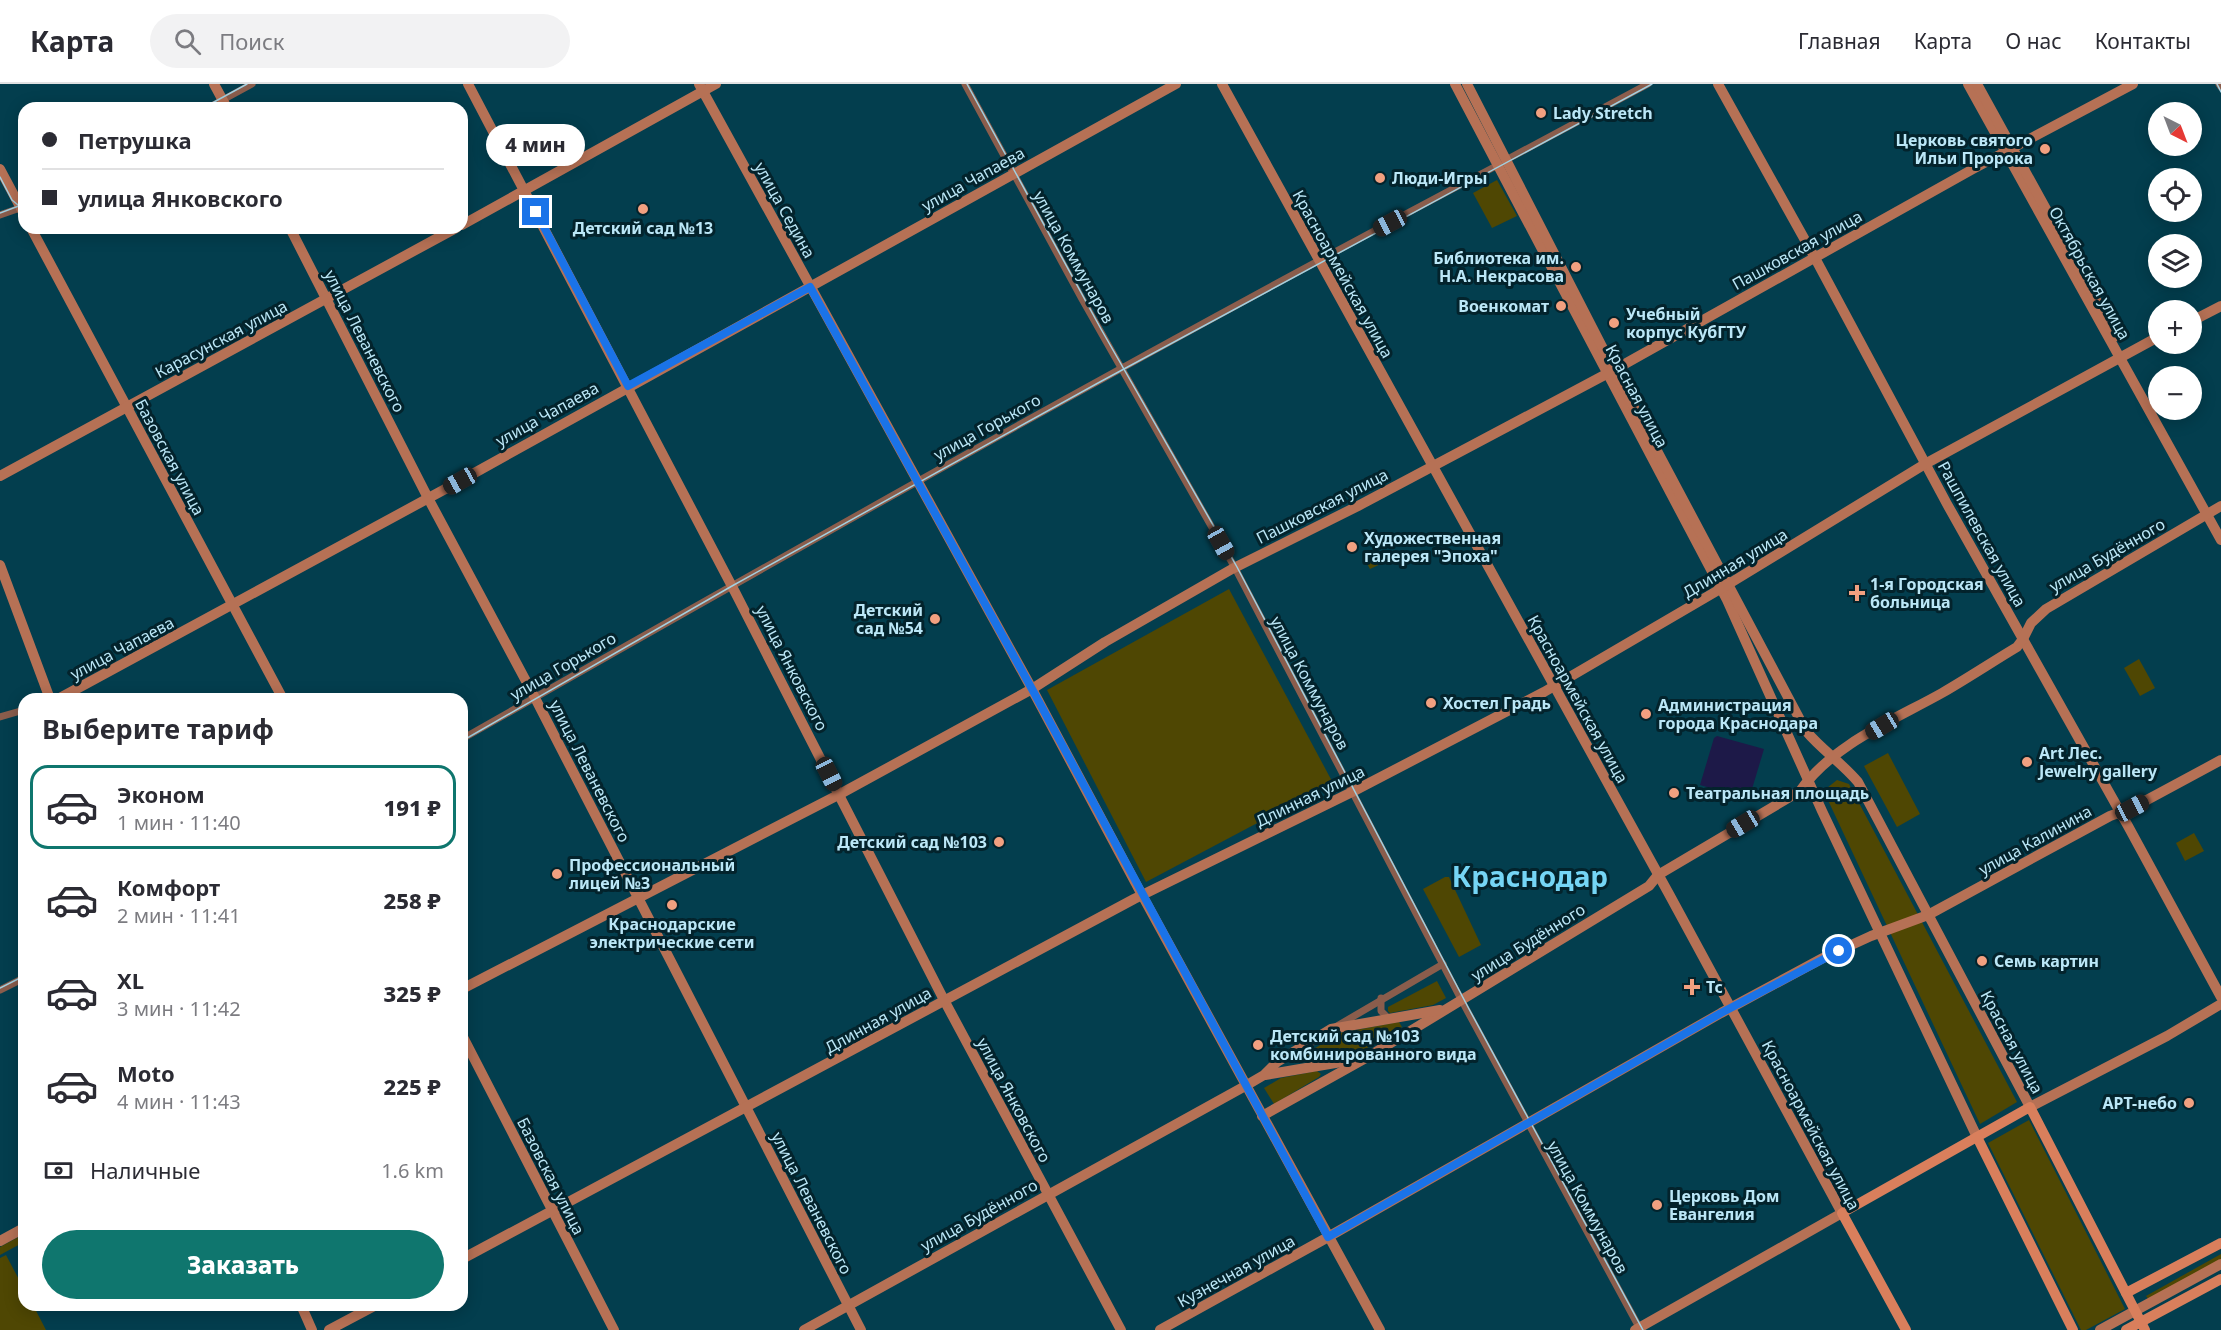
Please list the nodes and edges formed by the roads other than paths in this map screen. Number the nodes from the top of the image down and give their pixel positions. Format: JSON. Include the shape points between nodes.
{"nodes":[{"id":1,"x":214,"y":84,"type":"edge"},
{"id":2,"x":252,"y":84,"type":"edge"},
{"id":3,"x":468,"y":84,"type":"edge"},
{"id":4,"x":716,"y":84,"type":"edge"},
{"id":5,"x":965,"y":84,"type":"edge"},
{"id":6,"x":1176,"y":84,"type":"edge"},
{"id":7,"x":1222,"y":84,"type":"edge"},
{"id":8,"x":1455,"y":84,"type":"edge"},
{"id":9,"x":1467,"y":84,"type":"edge"},
{"id":10,"x":1648,"y":84,"type":"edge"},
{"id":11,"x":1718,"y":84,"type":"edge"},
{"id":12,"x":1968,"y":84,"type":"edge"},
{"id":13,"x":1977,"y":84,"type":"edge"},
{"id":14,"x":2133,"y":84,"type":"edge"},
{"id":15,"x":701,"y":88,"type":"edge"},
{"id":16,"x":224,"y":102,"type":"edge"},
{"id":17,"x":228,"y":102,"type":"edge"},
{"id":18,"x":2008,"y":150,"type":"junction"},
{"id":19,"x":1502,"y":162,"type":"junction"},
{"id":20,"x":0,"y":169,"type":"edge"},
{"id":21,"x":1013,"y":174,"type":"junction"},
{"id":22,"x":525,"y":191,"type":"junction"},
{"id":23,"x":18,"y":200,"type":"edge"},
{"id":24,"x":18,"y":210,"type":"edge"},
{"id":25,"x":0,"y":215,"type":"edge"},
{"id":26,"x":468,"y":222,"type":"edge"},
{"id":27,"x":34,"y":234,"type":"edge"},
{"id":28,"x":293,"y":234,"type":"edge"},
{"id":29,"x":445,"y":234,"type":"edge"},
{"id":30,"x":1815,"y":258,"type":"junction"},
{"id":31,"x":1318,"y":262,"type":"junction"},
{"id":32,"x":810,"y":287,"type":"junction"},
{"id":33,"x":327,"y":299,"type":"junction"},
{"id":34,"x":2221,"y":306,"type":"edge"},
{"id":35,"x":2202,"y":316,"type":"edge"},
{"id":36,"x":2148,"y":342,"type":"edge"},
{"id":37,"x":2123,"y":356,"type":"junction"},
{"id":38,"x":1121,"y":368,"type":"junction"},
{"id":39,"x":1611,"y":371,"type":"junction"},
{"id":40,"x":628,"y":386,"type":"junction"},
{"id":41,"x":127,"y":407,"type":"junction"},
{"id":42,"x":1925,"y":464,"type":"junction"},
{"id":43,"x":1433,"y":465,"type":"junction"},
{"id":44,"x":0,"y":476,"type":"edge"},
{"id":45,"x":918,"y":481,"type":"junction"},
{"id":46,"x":429,"y":498,"type":"junction"},
{"id":47,"x":2213,"y":511,"type":"edge"},
{"id":48,"x":2221,"y":528,"type":"edge"},
{"id":49,"x":2221,"y":540,"type":"edge"},
{"id":50,"x":0,"y":565,"type":"edge"},
{"id":51,"x":1235,"y":568,"type":"junction"},
{"id":52,"x":731,"y":585,"type":"junction"},
{"id":53,"x":1724,"y":587,"type":"junction"},
{"id":54,"x":232,"y":606,"type":"junction"},
{"id":55,"x":2023,"y":639,"type":"junction"},
{"id":56,"x":1554,"y":686,"type":"junction"},
{"id":57,"x":1783,"y":686,"type":"junction"},
{"id":58,"x":1032,"y":689,"type":"junction"},
{"id":59,"x":48,"y":693,"type":"edge"},
{"id":60,"x":69,"y":693,"type":"edge"},
{"id":61,"x":280,"y":693,"type":"edge"},
{"id":62,"x":1769,"y":693,"type":"junction"},
{"id":63,"x":535,"y":697,"type":"junction"},
{"id":64,"x":18,"y":712,"type":"edge"},
{"id":65,"x":0,"y":717,"type":"edge"},
{"id":66,"x":468,"y":736,"type":"edge"},
{"id":67,"x":1834,"y":757,"type":"junction"},
{"id":68,"x":2221,"y":760,"type":"edge"},
{"id":69,"x":1808,"y":778,"type":"junction"},
{"id":70,"x":1352,"y":792,"type":"junction"},
{"id":71,"x":840,"y":794,"type":"junction"},
{"id":72,"x":2120,"y":812,"type":"junction"},
{"id":73,"x":1658,"y":875,"type":"junction"},
{"id":74,"x":1142,"y":895,"type":"junction"},
{"id":75,"x":638,"y":897,"type":"junction"},
{"id":76,"x":1928,"y":915,"type":"junction"},
{"id":77,"x":1881,"y":932,"type":"junction"},
{"id":78,"x":1443,"y":964,"type":"junction"},
{"id":79,"x":18,"y":981,"type":"edge"},
{"id":80,"x":468,"y":986,"type":"edge"},
{"id":81,"x":0,"y":990,"type":"edge"},
{"id":82,"x":1381,"y":998,"type":"junction"},
{"id":83,"x":2221,"y":998,"type":"edge"},
{"id":84,"x":944,"y":1000,"type":"junction"},
{"id":85,"x":1462,"y":1000,"type":"junction"},
{"id":86,"x":2221,"y":1004,"type":"edge"},
{"id":87,"x":1731,"y":1008,"type":"junction"},
{"id":88,"x":1446,"y":1009,"type":"junction"},
{"id":89,"x":1388,"y":1018,"type":"junction"},
{"id":90,"x":1331,"y":1029,"type":"junction"},
{"id":91,"x":468,"y":1047,"type":"edge"},
{"id":92,"x":1366,"y":1058,"type":"junction"},
{"id":93,"x":1264,"y":1075,"type":"junction"},
{"id":94,"x":1245,"y":1086,"type":"junction"},
{"id":95,"x":2030,"y":1107,"type":"junction"},
{"id":96,"x":747,"y":1108,"type":"junction"},
{"id":97,"x":1262,"y":1116,"type":"junction"},
{"id":98,"x":1527,"y":1123,"type":"junction"},
{"id":99,"x":1977,"y":1137,"type":"junction"},
{"id":100,"x":1047,"y":1194,"type":"junction"},
{"id":101,"x":552,"y":1212,"type":"junction"},
{"id":102,"x":1842,"y":1213,"type":"junction"},
{"id":103,"x":18,"y":1231,"type":"edge"},
{"id":104,"x":1328,"y":1237,"type":"junction"},
{"id":105,"x":0,"y":1241,"type":"edge"},
{"id":106,"x":2221,"y":1243,"type":"edge"},
{"id":107,"x":468,"y":1256,"type":"edge"},
{"id":108,"x":2221,"y":1264,"type":"edge"},
{"id":109,"x":2221,"y":1279,"type":"edge"},
{"id":110,"x":2126,"y":1293,"type":"junction"},
{"id":111,"x":848,"y":1305,"type":"junction"},
{"id":112,"x":304,"y":1311,"type":"edge"},
{"id":113,"x":365,"y":1311,"type":"edge"},
{"id":114,"x":2136,"y":1311,"type":"junction"},
{"id":115,"x":2143,"y":1326,"type":"edge"},
{"id":116,"x":1638,"y":1329,"type":"edge"},
{"id":117,"x":312,"y":1330,"type":"edge"},
{"id":118,"x":329,"y":1330,"type":"edge"},
{"id":119,"x":614,"y":1330,"type":"edge"},
{"id":120,"x":804,"y":1330,"type":"edge"},
{"id":121,"x":861,"y":1330,"type":"edge"},
{"id":122,"x":1121,"y":1330,"type":"edge"},
{"id":123,"x":1160,"y":1330,"type":"edge"},
{"id":124,"x":1380,"y":1330,"type":"edge"},
{"id":125,"x":1906,"y":1330,"type":"edge"},
{"id":126,"x":2073,"y":1330,"type":"edge"},
{"id":127,"x":2100,"y":1330,"type":"edge"},
{"id":128,"x":2126,"y":1330,"type":"edge"}],
"edges":[{"from":1,"to":16,"type":"street"},
{"from":2,"to":17,"type":"street"},
{"from":3,"to":22,"type":"street","name":"улица Янковского"},
{"from":4,"to":15,"type":"street"},
{"from":5,"to":21,"type":"street","name":"улица Коммунаров"},
{"from":6,"to":21,"type":"street","name":"улица Чапаева"},
{"from":7,"to":31,"type":"street","name":"Красноармейская улица"},
{"from":8,"to":19,"type":"street","name":"Красная улица"},
{"from":9,"to":19,"type":"street","name":"Красная улица"},
{"from":10,"to":19,"type":"street","name":"улица Горького"},
{"from":11,"to":30,"type":"street","name":"Рашпилевская улица"},
{"from":12,"to":18,"type":"street","name":"Октябрьская улица"},
{"from":13,"to":18,"type":"street","name":"Октябрьская улица"},
{"from":14,"to":18,"type":"street","name":"Пашковская улица"},
{"from":15,"to":22,"type":"street"},
{"from":15,"to":32,"type":"street","name":"улица Седина"},
{"from":18,"to":30,"type":"street","name":"Пашковская улица"},
{"from":18,"to":37,"type":"street","name":"Октябрьская улица"},
{"from":19,"to":31,"type":"street","name":"улица Горького"},
{"from":19,"to":39,"type":"street","name":"Красная улица"},
{"from":20,"to":23,"type":"street"},
{"from":21,"to":32,"type":"street","name":"улица Чапаева"},
{"from":21,"to":38,"type":"street","name":"улица Коммунаров"},
{"from":22,"to":26,"type":"street"},
{"from":22,"to":40,"type":"street","name":"улица Янковского"},
{"from":24,"to":25,"type":"street"},
{"from":27,"to":41,"type":"street","name":"Базовская улица"},
{"from":28,"to":33,"type":"street","name":"улица Леваневского"},
{"from":29,"to":33,"type":"street","name":"Карасунская улица"},
{"from":30,"to":39,"type":"street","name":"Пашковская улица"},
{"from":30,"to":42,"type":"street","name":"Рашпилевская улица"},
{"from":31,"to":38,"type":"street","name":"улица Горького"},
{"from":31,"to":43,"type":"street","name":"Красноармейская улица"},
{"from":32,"to":40,"type":"street","name":"улица Чапаева"},
{"from":32,"to":45,"type":"street","name":"улица Седина"},
{"from":33,"to":41,"type":"street","name":"Карасунская улица"},
{"from":33,"to":46,"type":"street","name":"улица Леваневского"},
{"from":34,"to":35,"type":"street"},
{"from":36,"to":37,"type":"street","name":"Длинная улица"},
{"from":37,"to":42,"type":"street","name":"Длинная улица"},
{"from":37,"to":47,"type":"street","name":"Октябрьская улица"},
{"from":38,"to":45,"type":"street","name":"улица Горького"},
{"from":38,"to":51,"type":"street","name":"улица Коммунаров"},
{"from":39,"to":43,"type":"street","name":"Пашковская улица"},
{"from":39,"to":53,"type":"street","name":"Красная улица"},
{"from":40,"to":46,"type":"street","name":"улица Чапаева"},
{"from":40,"to":52,"type":"street","name":"улица Янковского"},
{"from":41,"to":44,"type":"street","name":"Карасунская улица"},
{"from":41,"to":54,"type":"street","name":"Базовская улица"},
{"from":42,"to":53,"type":"street","name":"Длинная улица"},
{"from":42,"to":55,"type":"street","name":"Рашпилевская улица"},
{"from":43,"to":51,"type":"street","name":"Пашковская улица"},
{"from":43,"to":56,"type":"street","name":"Красноармейская улица"},
{"from":45,"to":52,"type":"street","name":"улица Горького"},
{"from":45,"to":58,"type":"street","name":"улица Седина"},
{"from":46,"to":54,"type":"street","name":"улица Чапаева"},
{"from":46,"to":63,"type":"street","name":"улица Леваневского"},
{"from":47,"to":48,"type":"street","name":"Октябрьская улица"},
{"from":47,"to":49,"type":"street","name":"Октябрьская улица"},
{"from":47,"to":55,"type":"street","name":"улица Будённого","via":[[2046,609],[2031,623]]},
{"from":50,"to":59,"type":"street"},
{"from":51,"to":58,"type":"street","name":"Пашковская улица"},
{"from":51,"to":70,"type":"street","name":"улица Коммунаров"},
{"from":52,"to":63,"type":"street","name":"улица Горького"},
{"from":52,"to":71,"type":"street","name":"улица Янковского"},
{"from":53,"to":56,"type":"street","name":"Длинная улица"},
{"from":53,"to":57,"type":"street","name":"Красная улица"},
{"from":53,"to":62,"type":"street","name":"Красная улица"},
{"from":54,"to":60,"type":"street","name":"улица Чапаева"},
{"from":54,"to":61,"type":"street","name":"Базовская улица"},
{"from":55,"to":67,"type":"street","name":"улица Будённого","via":[[2017,647]]},
{"from":55,"to":72,"type":"street","name":"Рашпилевская улица"},
{"from":56,"to":70,"type":"street","name":"Длинная улица"},
{"from":56,"to":73,"type":"street","name":"Красноармейская улица"},
{"from":57,"to":62,"type":"street"},
{"from":57,"to":67,"type":"street","name":"Красная улица","via":[[1806,731]]},
{"from":58,"to":71,"type":"street","name":"Пашковская улица"},
{"from":58,"to":74,"type":"street","name":"улица Седина"},
{"from":62,"to":69,"type":"street","name":"Красная улица"},
{"from":63,"to":66,"type":"street","name":"улица Горького"},
{"from":63,"to":75,"type":"street","name":"улица Леваневского"},
{"from":64,"to":65,"type":"street"},
{"from":67,"to":69,"type":"street","name":"улица Будённого"},
{"from":67,"to":76,"type":"street","name":"Красная улица","via":[[1858,782]]},
{"from":68,"to":72,"type":"street","name":"улица Калинина"},
{"from":69,"to":73,"type":"street","name":"улица Будённого","via":[[1800,791]]},
{"from":69,"to":77,"type":"street","name":"Красная улица"},
{"from":70,"to":74,"type":"street","name":"Длинная улица"},
{"from":70,"to":78,"type":"street","name":"улица Коммунаров"},
{"from":71,"to":75,"type":"street","name":"Пашковская улица"},
{"from":71,"to":84,"type":"street","name":"улица Янковского"},
{"from":72,"to":76,"type":"street","name":"улица Калинина"},
{"from":72,"to":83,"type":"street","name":"Рашпилевская улица"},
{"from":73,"to":85,"type":"street","name":"улица Будённого","via":[[1649,886]]},
{"from":73,"to":87,"type":"street","name":"Красноармейская улица"},
{"from":74,"to":84,"type":"street","name":"Длинная улица"},
{"from":74,"to":94,"type":"street","name":"улица Седина"},
{"from":75,"to":80,"type":"street","name":"Пашковская улица"},
{"from":75,"to":96,"type":"street","name":"улица Леваневского"},
{"from":76,"to":77,"type":"street","name":"Кузнечная улица"},
{"from":76,"to":95,"type":"street","name":"Красная улица"},
{"from":77,"to":87,"type":"street","name":"Кузнечная улица","via":[[1823,958]]},
{"from":77,"to":99,"type":"street","name":"Красная улица"},
{"from":78,"to":82,"type":"street","name":"улица Будённого"},
{"from":78,"to":85,"type":"street","name":"улица Коммунаров"},
{"from":79,"to":81,"type":"street"},
{"from":82,"to":89,"type":"street","via":[[1381,1011]]},
{"from":82,"to":90,"type":"street","name":"улица Будённого"},
{"from":84,"to":96,"type":"street","name":"Длинная улица"},
{"from":84,"to":100,"type":"street","name":"улица Янковского"},
{"from":85,"to":88,"type":"street","name":"улица Будённого"},
{"from":85,"to":98,"type":"street","name":"улица Коммунаров"},
{"from":86,"to":95,"type":"street"},
{"from":87,"to":98,"type":"street","name":"Кузнечная улица"},
{"from":87,"to":102,"type":"street","name":"Красноармейская улица"},
{"from":88,"to":89,"type":"street","name":"улица Будённого"},
{"from":88,"to":92,"type":"street","name":"улица Будённого"},
{"from":89,"to":90,"type":"street","name":"улица Будённого"},
{"from":90,"to":93,"type":"street","name":"улица Будённого","via":[[1276,1062]]},
{"from":91,"to":101,"type":"street","name":"Базовская улица"},
{"from":92,"to":93,"type":"street","name":"улица Будённого"},
{"from":92,"to":97,"type":"street","name":"улица Будённого"},
{"from":93,"to":94,"type":"street","name":"улица Будённого"},
{"from":94,"to":97,"type":"street","name":"улица Седина"},
{"from":94,"to":100,"type":"street","name":"улица Будённого"},
{"from":95,"to":99,"type":"main road"},
{"from":95,"to":110,"type":"main road","name":"Красная улица"},
{"from":96,"to":101,"type":"street","name":"Длинная улица"},
{"from":96,"to":111,"type":"street","name":"улица Леваневского"},
{"from":97,"to":104,"type":"street","name":"улица Седина"},
{"from":98,"to":104,"type":"street","name":"Кузнечная улица"},
{"from":98,"to":116,"type":"street","name":"улица Коммунаров"},
{"from":99,"to":102,"type":"main road"},
{"from":99,"to":126,"type":"main road","name":"Красная улица"},
{"from":100,"to":111,"type":"street","name":"улица Будённого"},
{"from":100,"to":122,"type":"street","name":"улица Янковского"},
{"from":101,"to":107,"type":"street","name":"Длинная улица"},
{"from":101,"to":119,"type":"street","name":"Базовская улица"},
{"from":102,"to":116,"type":"street"},
{"from":102,"to":125,"type":"main road","name":"Красноармейская улица"},
{"from":103,"to":105,"type":"street"},
{"from":104,"to":123,"type":"street","name":"Кузнечная улица"},
{"from":104,"to":124,"type":"street","name":"улица Седина"},
{"from":106,"to":110,"type":"main road"},
{"from":108,"to":114,"type":"street"},
{"from":109,"to":115,"type":"main road"},
{"from":110,"to":114,"type":"main road","name":"Красная улица"},
{"from":111,"to":120,"type":"street","name":"улица Будённого"},
{"from":111,"to":121,"type":"street","name":"улица Леваневского"},
{"from":112,"to":117,"type":"street"},
{"from":113,"to":118,"type":"street"},
{"from":114,"to":115,"type":"main road","name":"Красная улица"},
{"from":114,"to":127,"type":"street"},
{"from":115,"to":128,"type":"main road"}]}
